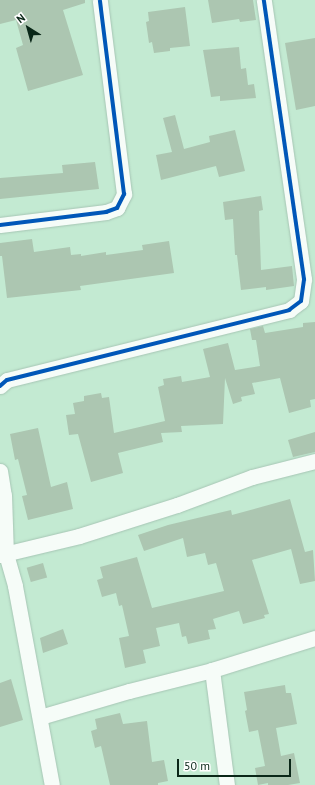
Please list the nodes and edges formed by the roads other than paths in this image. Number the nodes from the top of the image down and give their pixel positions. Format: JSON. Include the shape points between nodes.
{"nodes":[{"id":1,"x":100,"y":0,"type":"edge"},
{"id":2,"x":264,"y":0,"type":"edge"},
{"id":3,"x":0,"y":225,"type":"edge"},
{"id":4,"x":0,"y":386,"type":"edge"},
{"id":5,"x":315,"y":461,"type":"edge"},
{"id":6,"x":0,"y":470,"type":"edge"},
{"id":7,"x":3,"y":555,"type":"edge"},
{"id":8,"x":313,"y":640,"type":"edge"},
{"id":9,"x":212,"y":670,"type":"junction"},
{"id":10,"x":40,"y":717,"type":"junction"},
{"id":11,"x":52,"y":785,"type":"edge"},
{"id":12,"x":227,"y":785,"type":"edge"}],
"edges":[{"from":1,"to":3,"type":"street","via":[[124,194],[117,208],[106,212]]},
{"from":2,"to":4,"type":"street","via":[[287,154],[302,296],[289,310],[7,380]]},
{"from":5,"to":7,"type":"street","via":[[252,477],[177,505],[79,536]]},
{"from":6,"to":7,"type":"street","via":[[4,495]]},
{"from":7,"to":10,"type":"street","via":[[15,586]]},
{"from":8,"to":9,"type":"street"},
{"from":9,"to":10,"type":"street"},
{"from":9,"to":12,"type":"street"},
{"from":10,"to":11,"type":"street"}]}
